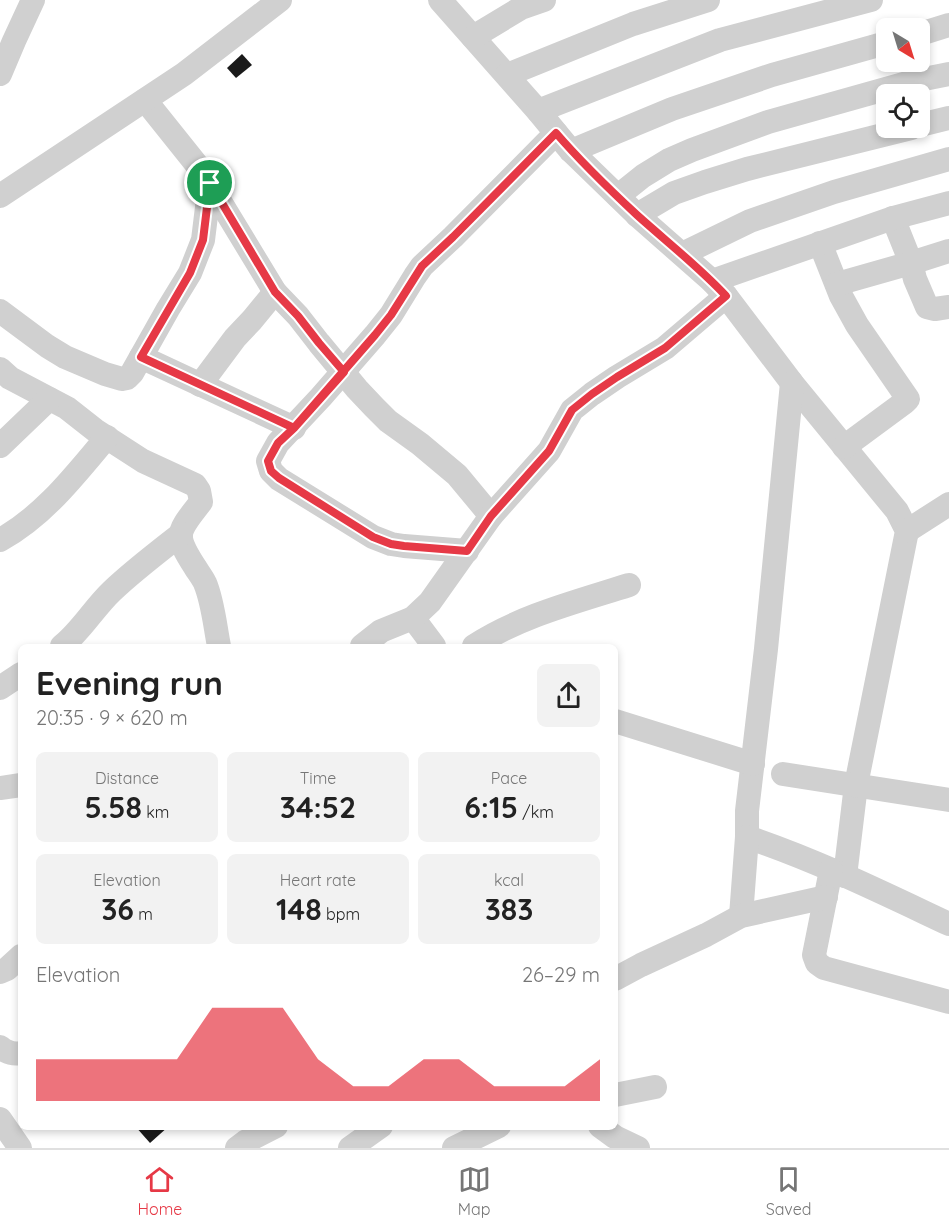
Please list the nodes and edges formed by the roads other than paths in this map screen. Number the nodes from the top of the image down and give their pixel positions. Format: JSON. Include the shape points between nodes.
{"nodes":[{"id":1,"x":33,"y":0,"type":"edge"},
{"id":2,"x":280,"y":0,"type":"edge"},
{"id":3,"x":440,"y":0,"type":"edge"},
{"id":4,"x":544,"y":0,"type":"edge"},
{"id":5,"x":708,"y":0,"type":"edge"},
{"id":6,"x":871,"y":0,"type":"edge"},
{"id":7,"x":949,"y":25,"type":"edge"},
{"id":8,"x":930,"y":31,"type":"edge"},
{"id":9,"x":473,"y":37,"type":"junction"},
{"id":10,"x":876,"y":46,"type":"edge"},
{"id":11,"x":0,"y":74,"type":"edge"},
{"id":12,"x":949,"y":74,"type":"edge"},
{"id":13,"x":507,"y":75,"type":"junction"},
{"id":14,"x":145,"y":100,"type":"junction"},
{"id":15,"x":538,"y":111,"type":"junction"},
{"id":16,"x":949,"y":118,"type":"edge"},
{"id":17,"x":930,"y":123,"type":"edge"},
{"id":18,"x":876,"y":137,"type":"edge"},
{"id":19,"x":563,"y":142,"type":"junction"},
{"id":20,"x":949,"y":159,"type":"edge"},
{"id":21,"x":210,"y":183,"type":"junction"},
{"id":22,"x":0,"y":196,"type":"edge"},
{"id":23,"x":618,"y":196,"type":"junction"},
{"id":24,"x":949,"y":203,"type":"edge"},
{"id":25,"x":637,"y":215,"type":"junction"},
{"id":26,"x":893,"y":218,"type":"junction"},
{"id":27,"x":820,"y":243,"type":"junction"},
{"id":28,"x":949,"y":250,"type":"edge"},
{"id":29,"x":682,"y":254,"type":"junction"},
{"id":30,"x":911,"y":263,"type":"junction"},
{"id":31,"x":837,"y":284,"type":"junction"},
{"id":32,"x":719,"y":288,"type":"junction"},
{"id":33,"x":275,"y":292,"type":"junction"},
{"id":34,"x":949,"y":307,"type":"edge"},
{"id":35,"x":2,"y":315,"type":"edge"},
{"id":36,"x":141,"y":357,"type":"junction"},
{"id":37,"x":0,"y":369,"type":"edge"},
{"id":38,"x":344,"y":372,"type":"junction"},
{"id":39,"x":792,"y":382,"type":"junction"},
{"id":40,"x":200,"y":385,"type":"junction"},
{"id":41,"x":49,"y":399,"type":"junction"},
{"id":42,"x":294,"y":428,"type":"junction"},
{"id":43,"x":107,"y":437,"type":"junction"},
{"id":44,"x":0,"y":446,"type":"edge"},
{"id":45,"x":844,"y":447,"type":"junction"},
{"id":46,"x":949,"y":504,"type":"edge"},
{"id":47,"x":491,"y":516,"type":"junction"},
{"id":48,"x":908,"y":531,"type":"junction"},
{"id":49,"x":181,"y":534,"type":"junction"},
{"id":50,"x":0,"y":540,"type":"edge"},
{"id":51,"x":467,"y":551,"type":"junction"},
{"id":52,"x":629,"y":585,"type":"dead end"},
{"id":53,"x":413,"y":618,"type":"junction"},
{"id":54,"x":64,"y":644,"type":"edge"},
{"id":55,"x":219,"y":644,"type":"edge"},
{"id":56,"x":365,"y":644,"type":"edge"},
{"id":57,"x":433,"y":644,"type":"edge"},
{"id":58,"x":477,"y":644,"type":"edge"},
{"id":59,"x":618,"y":722,"type":"edge"},
{"id":60,"x":753,"y":764,"type":"junction"},
{"id":61,"x":783,"y":774,"type":"dead end"},
{"id":62,"x":856,"y":785,"type":"junction"},
{"id":63,"x":949,"y":800,"type":"edge"},
{"id":64,"x":747,"y":837,"type":"junction"},
{"id":65,"x":838,"y":873,"type":"junction"},
{"id":66,"x":826,"y":897,"type":"junction"},
{"id":67,"x":741,"y":916,"type":"junction"},
{"id":68,"x":949,"y":924,"type":"edge"},
{"id":69,"x":18,"y":959,"type":"edge"},
{"id":70,"x":0,"y":972,"type":"edge"},
{"id":71,"x":618,"y":977,"type":"edge"},
{"id":72,"x":949,"y":1002,"type":"edge"},
{"id":73,"x":0,"y":1047,"type":"edge"},
{"id":74,"x":18,"y":1053,"type":"edge"},
{"id":75,"x":655,"y":1087,"type":"dead end"},
{"id":76,"x":618,"y":1094,"type":"edge"},
{"id":77,"x":0,"y":1119,"type":"edge"},
{"id":78,"x":269,"y":1130,"type":"edge"},
{"id":79,"x":375,"y":1130,"type":"edge"},
{"id":80,"x":605,"y":1130,"type":"edge"},
{"id":81,"x":493,"y":1136,"type":"edge"},
{"id":82,"x":20,"y":1148,"type":"edge"},
{"id":83,"x":237,"y":1148,"type":"edge"},
{"id":84,"x":350,"y":1148,"type":"edge"},
{"id":85,"x":454,"y":1148,"type":"edge"},
{"id":86,"x":638,"y":1148,"type":"edge"}],
"edges":[{"from":1,"to":11,"type":"street"},
{"from":2,"to":14,"type":"street"},
{"from":3,"to":9,"type":"street"},
{"from":4,"to":9,"type":"street","via":[[521,8]]},
{"from":5,"to":13,"type":"street","via":[[633,24]]},
{"from":6,"to":15,"type":"street","via":[[720,40]]},
{"from":7,"to":8,"type":"street"},
{"from":9,"to":13,"type":"street"},
{"from":10,"to":19,"type":"street"},
{"from":12,"to":23,"type":"street","via":[[768,122],[669,160]]},
{"from":13,"to":15,"type":"street"},
{"from":14,"to":21,"type":"street"},
{"from":14,"to":22,"type":"street"},
{"from":15,"to":19,"type":"street"},
{"from":16,"to":17,"type":"street"},
{"from":18,"to":25,"type":"street","via":[[716,179],[674,193]]},
{"from":19,"to":23,"type":"street"},
{"from":19,"to":38,"type":"street","via":[[422,266],[391,315]]},
{"from":20,"to":29,"type":"street","via":[[750,221]]},
{"from":21,"to":33,"type":"street"},
{"from":21,"to":36,"type":"street","via":[[203,240],[190,273]]},
{"from":23,"to":25,"type":"street"},
{"from":24,"to":26,"type":"street"},
{"from":25,"to":29,"type":"street"},
{"from":26,"to":27,"type":"street"},
{"from":26,"to":30,"type":"street"},
{"from":27,"to":31,"type":"street"},
{"from":27,"to":32,"type":"street"},
{"from":28,"to":30,"type":"street"},
{"from":29,"to":32,"type":"street"},
{"from":30,"to":31,"type":"street"},
{"from":30,"to":34,"type":"street","via":[[927,307]]},
{"from":31,"to":45,"type":"street","via":[[857,325],[908,399]]},
{"from":32,"to":39,"type":"street"},
{"from":32,"to":47,"type":"street","via":[[665,348],[572,410],[549,451]]},
{"from":33,"to":38,"type":"street"},
{"from":33,"to":40,"type":"street"},
{"from":35,"to":36,"type":"street","via":[[65,357],[122,380],[128,378]]},
{"from":36,"to":40,"type":"street"},
{"from":37,"to":41,"type":"street"},
{"from":38,"to":42,"type":"street"},
{"from":38,"to":47,"type":"street","via":[[388,421],[457,475]]},
{"from":39,"to":45,"type":"street"},
{"from":39,"to":60,"type":"street"},
{"from":40,"to":42,"type":"street"},
{"from":41,"to":43,"type":"street"},
{"from":41,"to":44,"type":"street"},
{"from":42,"to":51,"type":"street","via":[[278,443],[268,461],[279,478],[373,537],[391,544]]},
{"from":43,"to":49,"type":"street","via":[[143,461],[195,485],[201,502]]},
{"from":43,"to":50,"type":"street","via":[[38,515]]},
{"from":45,"to":48,"type":"street","via":[[897,511]]},
{"from":46,"to":48,"type":"street"},
{"from":47,"to":51,"type":"street"},
{"from":48,"to":62,"type":"street"},
{"from":49,"to":54,"type":"street","via":[[112,591]]},
{"from":49,"to":55,"type":"street","via":[[183,549],[205,582]]},
{"from":51,"to":53,"type":"street","via":[[430,602]]},
{"from":52,"to":58,"type":"street","via":[[518,622]]},
{"from":53,"to":56,"type":"street","via":[[381,631]]},
{"from":53,"to":57,"type":"street"},
{"from":59,"to":60,"type":"street"},
{"from":60,"to":64,"type":"street"},
{"from":61,"to":62,"type":"street"},
{"from":62,"to":63,"type":"street"},
{"from":62,"to":65,"type":"street"},
{"from":64,"to":65,"type":"street"},
{"from":64,"to":67,"type":"street"},
{"from":65,"to":66,"type":"street"},
{"from":65,"to":68,"type":"street"},
{"from":66,"to":67,"type":"street"},
{"from":66,"to":72,"type":"street","via":[[814,955],[818,963],[824,968]]},
{"from":67,"to":71,"type":"street"},
{"from":69,"to":70,"type":"street"},
{"from":73,"to":74,"type":"street","via":[[7,1053]]},
{"from":75,"to":76,"type":"street"},
{"from":77,"to":82,"type":"street"},
{"from":78,"to":83,"type":"street"},
{"from":79,"to":84,"type":"street"},
{"from":80,"to":86,"type":"street"},
{"from":81,"to":85,"type":"street"}]}
